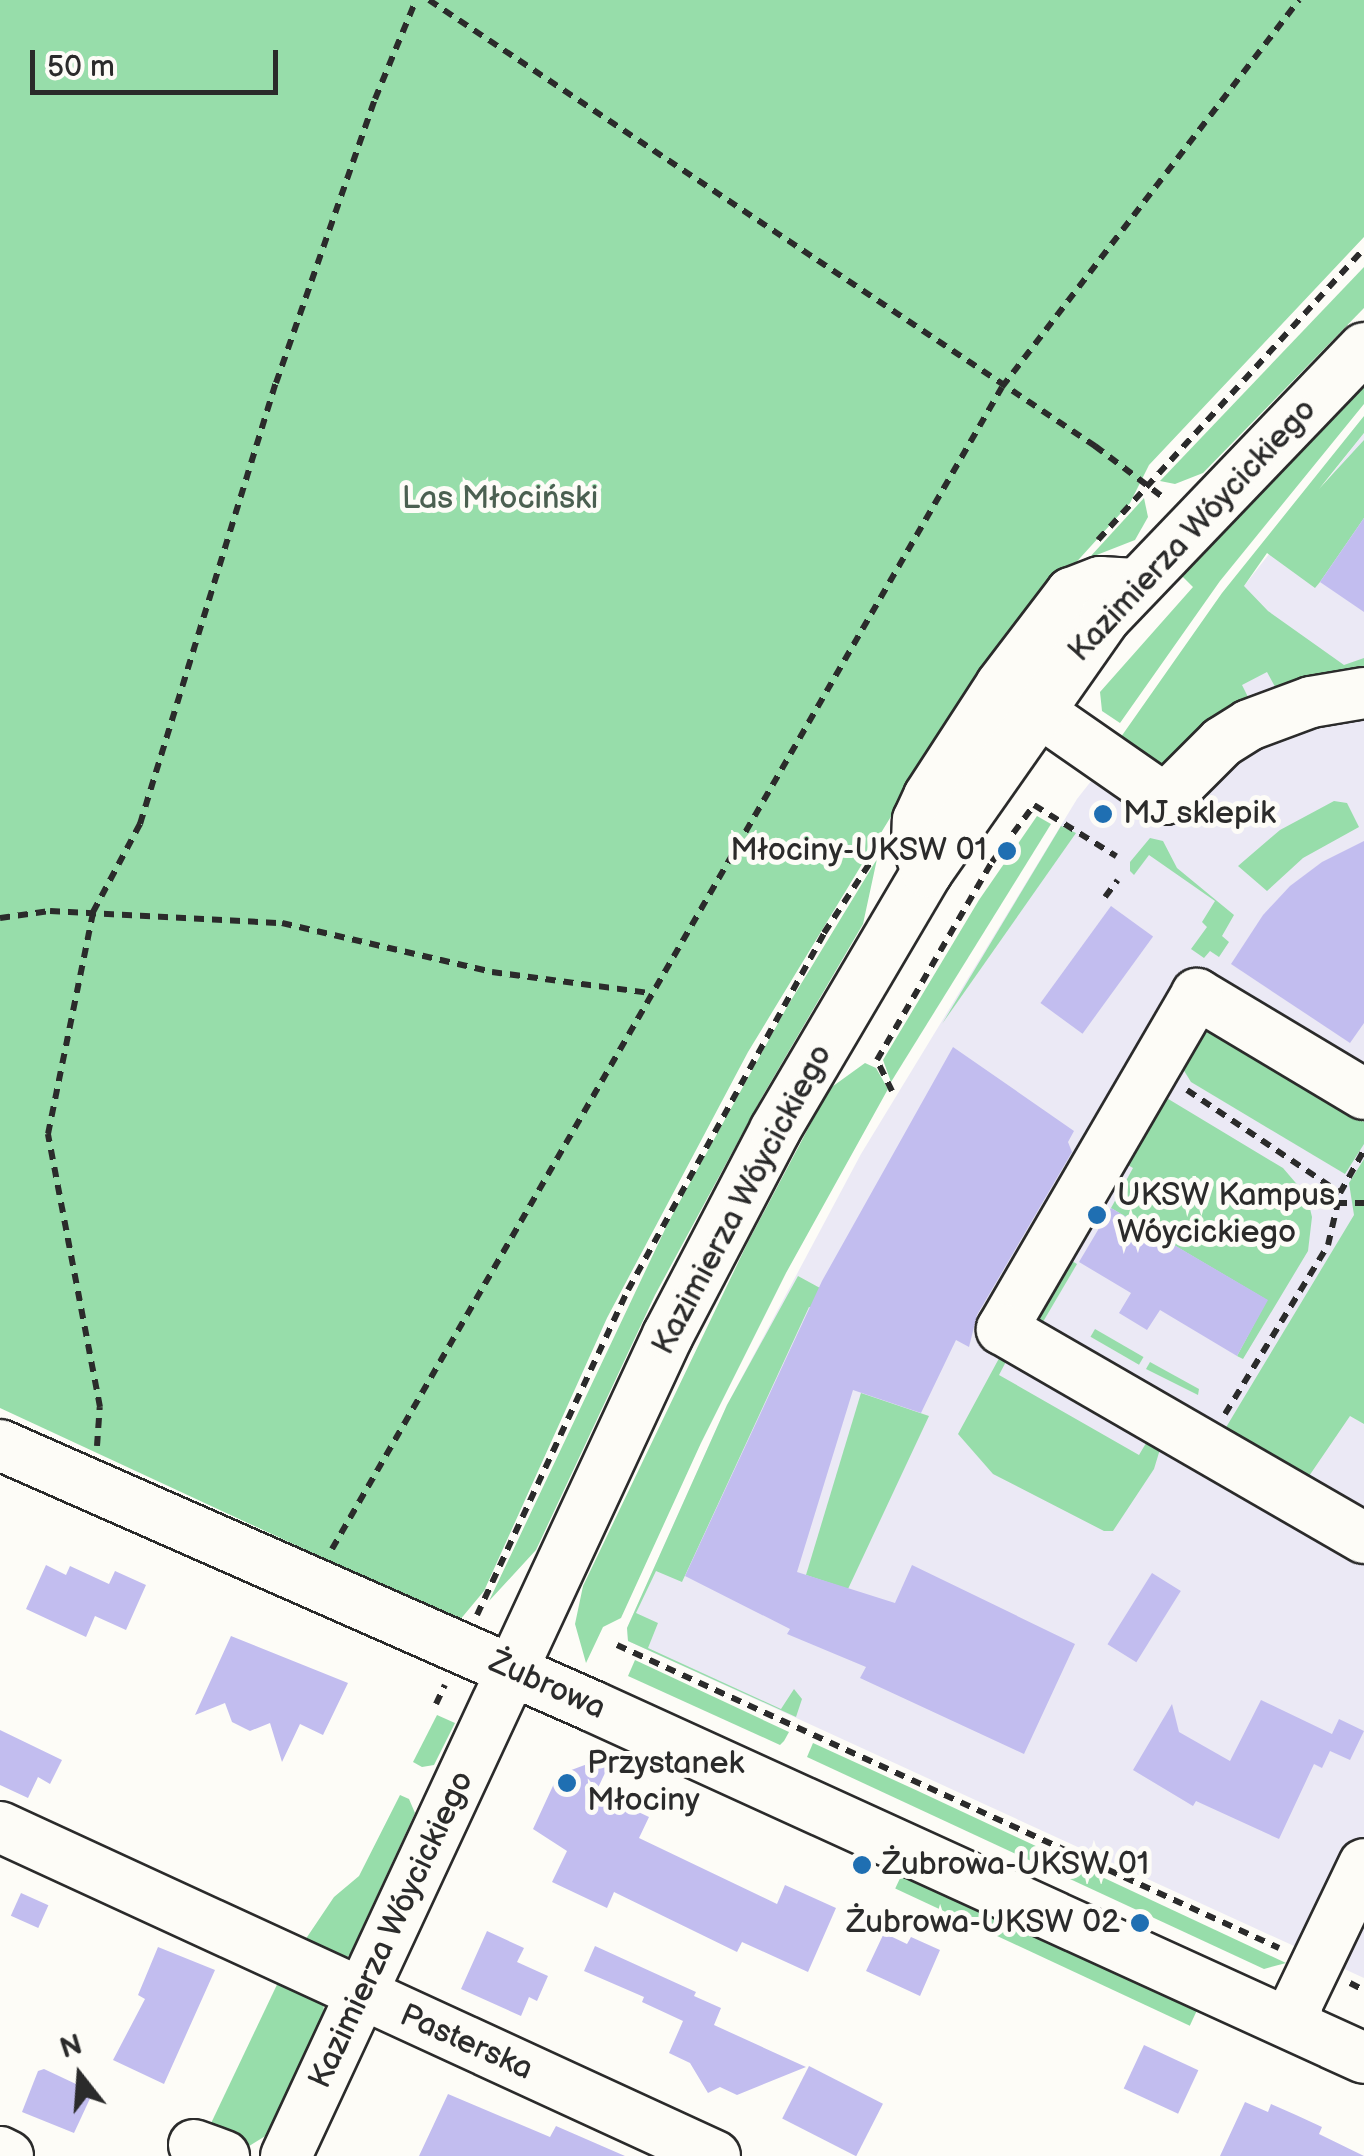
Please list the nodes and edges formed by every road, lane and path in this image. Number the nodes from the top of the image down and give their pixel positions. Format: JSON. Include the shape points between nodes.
{"nodes":[{"id":1,"x":416,"y":0,"type":"edge"},
{"id":2,"x":429,"y":0,"type":"edge"},
{"id":3,"x":1299,"y":0,"type":"edge"},
{"id":4,"x":1364,"y":250,"type":"edge"},
{"id":5,"x":1364,"y":348,"type":"edge"},
{"id":6,"x":1002,"y":386,"type":"junction"},
{"id":7,"x":1136,"y":584,"type":"junction"},
{"id":8,"x":1364,"y":694,"type":"edge"},
{"id":9,"x":1037,"y":710,"type":"junction"},
{"id":10,"x":1116,"y":856,"type":"dead end"},
{"id":11,"x":928,"y":872,"type":"junction"},
{"id":12,"x":1118,"y":880,"type":"dead end"},
{"id":13,"x":1105,"y":897,"type":"dead end"},
{"id":14,"x":93,"y":912,"type":"junction"},
{"id":15,"x":0,"y":918,"type":"edge"},
{"id":16,"x":649,"y":993,"type":"junction"},
{"id":17,"x":1154,"y":1068,"type":"junction"},
{"id":18,"x":892,"y":1091,"type":"dead end"},
{"id":19,"x":1364,"y":1094,"type":"edge"},
{"id":20,"x":1364,"y":1150,"type":"edge"},
{"id":21,"x":1340,"y":1192,"type":"junction"},
{"id":22,"x":1337,"y":1203,"type":"junction"},
{"id":23,"x":1364,"y":1203,"type":"edge"},
{"id":24,"x":0,"y":1445,"type":"edge"},
{"id":25,"x":1206,"y":1445,"type":"junction"},
{"id":26,"x":94,"y":1487,"type":"junction"},
{"id":27,"x":1364,"y":1538,"type":"edge"},
{"id":28,"x":313,"y":1582,"type":"junction"},
{"id":29,"x":617,"y":1644,"type":"dead end"},
{"id":30,"x":514,"y":1671,"type":"junction"},
{"id":31,"x":0,"y":1827,"type":"edge"},
{"id":32,"x":1364,"y":1864,"type":"edge"},
{"id":33,"x":1297,"y":1956,"type":"dead end"},
{"id":34,"x":362,"y":1995,"type":"junction"},
{"id":35,"x":1296,"y":2026,"type":"junction"},
{"id":36,"x":1364,"y":2058,"type":"edge"},
{"id":37,"x":0,"y":2152,"type":"edge"},
{"id":38,"x":8,"y":2156,"type":"edge"},
{"id":39,"x":286,"y":2156,"type":"edge"},
{"id":40,"x":715,"y":2156,"type":"edge"}],
"edges":[{"from":1,"to":14,"type":"path","via":[[276,383],[140,824]]},
{"from":2,"to":6,"type":"path"},
{"from":3,"to":6,"type":"path"},
{"from":4,"to":6,"type":"path","via":[[1148,483]]},
{"from":5,"to":7,"type":"street","name":"Kazimierza Wóycickiego"},
{"from":6,"to":16,"type":"path"},
{"from":7,"to":9,"type":"street","name":"Kazimierza Wóycickiego"},
{"from":7,"to":11,"type":"street","via":[[1100,582],[1072,593],[1001,686],[918,820],[917,842]]},
{"from":8,"to":9,"type":"street","via":[[1311,702],[1249,725],[1164,799]]},
{"from":9,"to":11,"type":"street","name":"Kazimierza Wóycickiego"},
{"from":10,"to":18,"type":"path","via":[[1034,806],[992,862],[877,1060]]},
{"from":11,"to":30,"type":"street","name":"Kazimierza Wóycickiego","via":[[733,1206]]},
{"from":12,"to":13,"type":"path"},
{"from":14,"to":15,"type":"path"},
{"from":14,"to":16,"type":"path","via":[[282,922],[492,972]]},
{"from":14,"to":26,"type":"path","via":[[48,1134],[100,1407]]},
{"from":16,"to":28,"type":"path"},
{"from":17,"to":19,"type":"street","via":[[1197,994]]},
{"from":17,"to":21,"type":"path"},
{"from":17,"to":25,"type":"street","via":[[1002,1329]]},
{"from":20,"to":21,"type":"path"},
{"from":21,"to":22,"type":"path"},
{"from":22,"to":23,"type":"path"},
{"from":22,"to":25,"type":"path","via":[[1328,1245]]},
{"from":24,"to":26,"type":"street","name":"Żubrowa"},
{"from":25,"to":27,"type":"street"},
{"from":26,"to":28,"type":"street","name":"Żubrowa"},
{"from":28,"to":30,"type":"street","name":"Żubrowa"},
{"from":29,"to":33,"type":"path"},
{"from":30,"to":34,"type":"street","name":"Kazimierza Wóycickiego"},
{"from":30,"to":35,"type":"street","name":"Żubrowa"},
{"from":31,"to":34,"type":"street","name":"Pasterska"},
{"from":32,"to":35,"type":"street","via":[[1297,2004]]},
{"from":34,"to":39,"type":"street","name":"Kazimierza Wóycickiego"},
{"from":34,"to":40,"type":"street","name":"Pasterska"},
{"from":35,"to":36,"type":"street","name":"Żubrowa"},
{"from":37,"to":38,"type":"street"}]}
